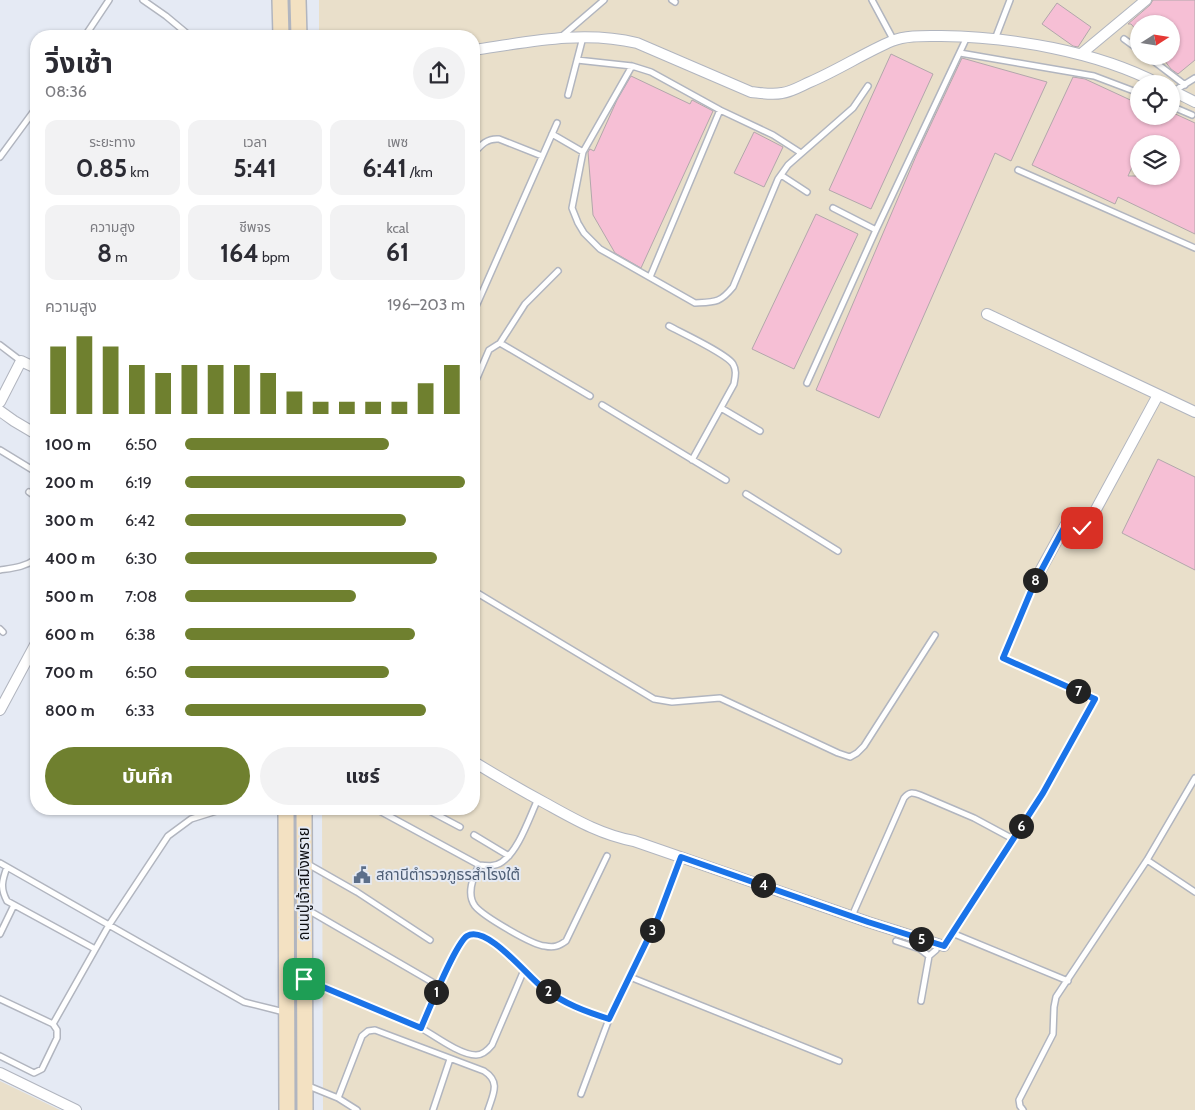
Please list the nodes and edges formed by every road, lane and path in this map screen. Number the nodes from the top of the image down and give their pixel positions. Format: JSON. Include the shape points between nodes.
{"nodes":[{"id":1,"x":109,"y":0,"type":"edge"},
{"id":2,"x":142,"y":0,"type":"edge"},
{"id":3,"x":280,"y":0,"type":"edge"},
{"id":4,"x":298,"y":0,"type":"edge"},
{"id":5,"x":604,"y":0,"type":"edge"},
{"id":6,"x":872,"y":0,"type":"edge"},
{"id":7,"x":1010,"y":0,"type":"edge"},
{"id":8,"x":1145,"y":0,"type":"edge"},
{"id":9,"x":89,"y":30,"type":"edge"},
{"id":10,"x":183,"y":30,"type":"edge"},
{"id":11,"x":281,"y":30,"type":"edge"},
{"id":12,"x":299,"y":30,"type":"edge"},
{"id":13,"x":583,"y":37,"type":"junction"},
{"id":14,"x":968,"y":37,"type":"junction"},
{"id":15,"x":560,"y":38,"type":"junction"},
{"id":16,"x":1124,"y":39,"type":"dead end"},
{"id":17,"x":894,"y":40,"type":"junction"},
{"id":18,"x":994,"y":40,"type":"junction"},
{"id":19,"x":1130,"y":43,"type":"edge"},
{"id":20,"x":480,"y":49,"type":"edge"},
{"id":21,"x":960,"y":53,"type":"junction"},
{"id":22,"x":1081,"y":54,"type":"junction"},
{"id":23,"x":577,"y":60,"type":"junction"},
{"id":24,"x":1159,"y":65,"type":"edge"},
{"id":25,"x":632,"y":66,"type":"junction"},
{"id":26,"x":1136,"y":75,"type":"edge"},
{"id":27,"x":1195,"y":78,"type":"edge"},
{"id":28,"x":1185,"y":85,"type":"junction"},
{"id":29,"x":868,"y":86,"type":"dead end"},
{"id":30,"x":1180,"y":88,"type":"edge"},
{"id":31,"x":1130,"y":90,"type":"edge"},
{"id":32,"x":1180,"y":94,"type":"edge"},
{"id":33,"x":568,"y":95,"type":"dead end"},
{"id":34,"x":1195,"y":102,"type":"edge"},
{"id":35,"x":720,"y":110,"type":"junction"},
{"id":36,"x":1180,"y":110,"type":"edge"},
{"id":37,"x":1192,"y":115,"type":"dead end"},
{"id":38,"x":30,"y":116,"type":"edge"},
{"id":39,"x":557,"y":123,"type":"dead end"},
{"id":40,"x":552,"y":134,"type":"junction"},
{"id":41,"x":480,"y":145,"type":"edge"},
{"id":42,"x":583,"y":152,"type":"junction"},
{"id":43,"x":801,"y":152,"type":"junction"},
{"id":44,"x":542,"y":156,"type":"junction"},
{"id":45,"x":0,"y":157,"type":"edge"},
{"id":46,"x":1018,"y":170,"type":"dead end"},
{"id":47,"x":780,"y":175,"type":"junction"},
{"id":48,"x":806,"y":192,"type":"dead end"},
{"id":49,"x":833,"y":208,"type":"dead end"},
{"id":50,"x":876,"y":230,"type":"junction"},
{"id":51,"x":1195,"y":248,"type":"edge"},
{"id":52,"x":558,"y":271,"type":"dead end"},
{"id":53,"x":650,"y":278,"type":"junction"},
{"id":54,"x":480,"y":297,"type":"edge"},
{"id":55,"x":987,"y":314,"type":"dead end"},
{"id":56,"x":669,"y":326,"type":"dead end"},
{"id":57,"x":500,"y":343,"type":"junction"},
{"id":58,"x":0,"y":346,"type":"edge"},
{"id":59,"x":21,"y":361,"type":"junction"},
{"id":60,"x":30,"y":365,"type":"edge"},
{"id":61,"x":480,"y":372,"type":"edge"},
{"id":62,"x":807,"y":383,"type":"dead end"},
{"id":63,"x":1158,"y":395,"type":"junction"},
{"id":64,"x":590,"y":396,"type":"dead end"},
{"id":65,"x":0,"y":402,"type":"edge"},
{"id":66,"x":602,"y":405,"type":"dead end"},
{"id":67,"x":720,"y":408,"type":"junction"},
{"id":68,"x":0,"y":411,"type":"edge"},
{"id":69,"x":1195,"y":412,"type":"edge"},
{"id":70,"x":30,"y":430,"type":"edge"},
{"id":71,"x":760,"y":431,"type":"dead end"},
{"id":72,"x":0,"y":450,"type":"edge"},
{"id":73,"x":692,"y":460,"type":"junction"},
{"id":74,"x":30,"y":468,"type":"edge"},
{"id":75,"x":726,"y":480,"type":"dead end"},
{"id":76,"x":746,"y":494,"type":"dead end"},
{"id":77,"x":838,"y":551,"type":"dead end"},
{"id":78,"x":30,"y":563,"type":"edge"},
{"id":79,"x":0,"y":570,"type":"edge"},
{"id":80,"x":1034,"y":584,"type":"joint"},
{"id":81,"x":480,"y":594,"type":"edge"},
{"id":82,"x":934,"y":634,"type":"dead end"},
{"id":83,"x":30,"y":654,"type":"edge"},
{"id":84,"x":0,"y":710,"type":"edge"},
{"id":85,"x":480,"y":765,"type":"edge"},
{"id":86,"x":1195,"y":778,"type":"edge"},
{"id":87,"x":538,"y":799,"type":"junction"},
{"id":88,"x":204,"y":815,"type":"edge"},
{"id":89,"x":286,"y":815,"type":"edge"},
{"id":90,"x":304,"y":815,"type":"edge"},
{"id":91,"x":387,"y":815,"type":"edge"},
{"id":92,"x":437,"y":815,"type":"edge"},
{"id":93,"x":460,"y":827,"type":"dead end"},
{"id":94,"x":474,"y":835,"type":"dead end"},
{"id":95,"x":1013,"y":839,"type":"junction"},
{"id":96,"x":509,"y":856,"type":"junction"},
{"id":97,"x":607,"y":856,"type":"dead end"},
{"id":98,"x":681,"y":857,"type":"junction"},
{"id":99,"x":1147,"y":860,"type":"junction"},
{"id":100,"x":0,"y":863,"type":"edge"},
{"id":101,"x":303,"y":865,"type":"junction"},
{"id":102,"x":479,"y":865,"type":"junction"},
{"id":103,"x":6,"y":867,"type":"junction"},
{"id":104,"x":286,"y":868,"type":"junction"},
{"id":105,"x":1195,"y":892,"type":"edge"},
{"id":106,"x":14,"y":905,"type":"junction"},
{"id":107,"x":303,"y":907,"type":"junction"},
{"id":108,"x":852,"y":916,"type":"junction"},
{"id":109,"x":109,"y":925,"type":"junction"},
{"id":110,"x":952,"y":933,"type":"joint"},
{"id":111,"x":0,"y":934,"type":"edge"},
{"id":112,"x":430,"y":940,"type":"dead end"},
{"id":113,"x":896,"y":942,"type":"dead end"},
{"id":114,"x":939,"y":947,"type":"joint"},
{"id":115,"x":95,"y":949,"type":"junction"},
{"id":116,"x":929,"y":956,"type":"junction"},
{"id":117,"x":524,"y":970,"type":"junction"},
{"id":118,"x":630,"y":977,"type":"junction"},
{"id":119,"x":304,"y":979,"type":"junction"},
{"id":120,"x":1068,"y":980,"type":"junction"},
{"id":121,"x":439,"y":986,"type":"junction"},
{"id":122,"x":0,"y":999,"type":"edge"},
{"id":123,"x":921,"y":1001,"type":"dead end"},
{"id":124,"x":286,"y":1013,"type":"junction"},
{"id":125,"x":609,"y":1019,"type":"junction"},
{"id":126,"x":53,"y":1024,"type":"junction"},
{"id":127,"x":421,"y":1028,"type":"junction"},
{"id":128,"x":0,"y":1056,"type":"edge"},
{"id":129,"x":450,"y":1059,"type":"junction"},
{"id":130,"x":840,"y":1061,"type":"dead end"},
{"id":131,"x":0,"y":1073,"type":"edge"},
{"id":132,"x":305,"y":1085,"type":"junction"},
{"id":133,"x":581,"y":1094,"type":"dead end"},
{"id":134,"x":338,"y":1098,"type":"junction"},
{"id":135,"x":76,"y":1110,"type":"edge"},
{"id":136,"x":287,"y":1110,"type":"edge"},
{"id":137,"x":305,"y":1110,"type":"edge"},
{"id":138,"x":357,"y":1110,"type":"edge"},
{"id":139,"x":433,"y":1110,"type":"edge"},
{"id":140,"x":488,"y":1110,"type":"edge"},
{"id":141,"x":1023,"y":1110,"type":"edge"}],
"edges":[{"from":1,"to":9,"type":"lane"},
{"from":2,"to":10,"type":"lane"},
{"from":3,"to":11,"type":"main road"},
{"from":4,"to":12,"type":"main road"},
{"from":5,"to":15,"type":"lane"},
{"from":6,"to":17,"type":"lane"},
{"from":7,"to":18,"type":"lane"},
{"from":8,"to":22,"type":"street"},
{"from":13,"to":15,"type":"street"},
{"from":13,"to":17,"type":"street","via":[[602,36],[636,43],[751,92],[770,94],[802,86]]},
{"from":13,"to":23,"type":"lane"},
{"from":14,"to":17,"type":"street","via":[[926,36]]},
{"from":14,"to":18,"type":"street"},
{"from":14,"to":21,"type":"lane"},
{"from":15,"to":20,"type":"street"},
{"from":16,"to":19,"type":"lane"},
{"from":18,"to":22,"type":"street"},
{"from":21,"to":31,"type":"lane","via":[[1094,76]]},
{"from":21,"to":50,"type":"lane"},
{"from":22,"to":26,"type":"street"},
{"from":23,"to":25,"type":"lane"},
{"from":23,"to":33,"type":"lane"},
{"from":24,"to":28,"type":"lane"},
{"from":25,"to":35,"type":"lane","via":[[651,72]]},
{"from":25,"to":42,"type":"lane"},
{"from":27,"to":28,"type":"lane"},
{"from":28,"to":30,"type":"lane"},
{"from":29,"to":43,"type":"lane","via":[[853,108]]},
{"from":32,"to":34,"type":"street"},
{"from":35,"to":43,"type":"lane"},
{"from":35,"to":53,"type":"lane"},
{"from":36,"to":37,"type":"lane"},
{"from":38,"to":45,"type":"lane"},
{"from":39,"to":40,"type":"lane"},
{"from":40,"to":42,"type":"lane"},
{"from":40,"to":44,"type":"lane"},
{"from":41,"to":44,"type":"lane","via":[[499,139]]},
{"from":42,"to":53,"type":"lane","via":[[572,208],[578,223],[600,249]]},
{"from":43,"to":47,"type":"lane"},
{"from":44,"to":54,"type":"lane"},
{"from":46,"to":51,"type":"lane"},
{"from":47,"to":48,"type":"lane"},
{"from":47,"to":53,"type":"lane","via":[[733,287],[724,298],[695,303]]},
{"from":49,"to":50,"type":"lane"},
{"from":50,"to":62,"type":"lane"},
{"from":52,"to":57,"type":"lane","via":[[526,304]]},
{"from":55,"to":63,"type":"street"},
{"from":56,"to":67,"type":"lane","via":[[733,363],[734,384]]},
{"from":57,"to":61,"type":"lane","via":[[489,350]]},
{"from":57,"to":64,"type":"lane"},
{"from":58,"to":59,"type":"lane"},
{"from":59,"to":60,"type":"street"},
{"from":59,"to":65,"type":"street"},
{"from":63,"to":69,"type":"street"},
{"from":63,"to":80,"type":"street","via":[[1086,528],[1071,522],[1066,524]]},
{"from":66,"to":73,"type":"lane"},
{"from":67,"to":71,"type":"lane"},
{"from":67,"to":73,"type":"lane"},
{"from":68,"to":70,"type":"street"},
{"from":72,"to":74,"type":"lane"},
{"from":73,"to":75,"type":"lane"},
{"from":76,"to":77,"type":"lane"},
{"from":78,"to":79,"type":"lane"},
{"from":80,"to":95,"type":"path","via":[[1003,658],[1095,699],[1043,793]]},
{"from":81,"to":82,"type":"lane","via":[[654,699],[672,702],[720,698],[850,757],[864,746]]},
{"from":83,"to":84,"type":"street"},
{"from":85,"to":87,"type":"street"},
{"from":86,"to":99,"type":"lane"},
{"from":87,"to":96,"type":"lane"},
{"from":87,"to":98,"type":"street","via":[[588,827]]},
{"from":88,"to":109,"type":"lane","via":[[191,819],[168,836]]},
{"from":89,"to":104,"type":"main road","name":"ถนนปู่เจ้าสมิงพราย"},
{"from":90,"to":101,"type":"main road","name":"ถนนปู่เจ้าสมิงพราย"},
{"from":91,"to":102,"type":"lane"},
{"from":92,"to":93,"type":"lane"},
{"from":94,"to":96,"type":"lane"},
{"from":95,"to":108,"type":"lane","via":[[974,818],[912,792],[904,798]]},
{"from":95,"to":110,"type":"path"},
{"from":96,"to":102,"type":"lane","via":[[490,867]]},
{"from":97,"to":102,"type":"lane","via":[[566,941],[553,947],[538,945],[490,918],[474,905],[470,892]]},
{"from":98,"to":108,"type":"street"},
{"from":98,"to":118,"type":"lane","via":[[658,918]]},
{"from":99,"to":105,"type":"lane"},
{"from":99,"to":120,"type":"lane"},
{"from":100,"to":103,"type":"lane"},
{"from":101,"to":104,"type":"main road"},
{"from":101,"to":107,"type":"main road","name":"ถนนปู่เจ้าสมิงพราย"},
{"from":101,"to":112,"type":"lane","via":[[357,892]]},
{"from":103,"to":106,"type":"lane","via":[[1,894]]},
{"from":103,"to":109,"type":"lane"},
{"from":104,"to":124,"type":"main road","name":"ถนนปู่เจ้าสมิงพราย"},
{"from":106,"to":111,"type":"lane"},
{"from":106,"to":115,"type":"lane"},
{"from":107,"to":119,"type":"main road","name":"ถนนปู่เจ้าสมิงพราย"},
{"from":107,"to":121,"type":"lane"},
{"from":108,"to":114,"type":"street"},
{"from":109,"to":115,"type":"lane"},
{"from":109,"to":124,"type":"lane","via":[[244,1002]]},
{"from":110,"to":120,"type":"lane"},
{"from":113,"to":116,"type":"lane","via":[[920,948]]},
{"from":114,"to":116,"type":"lane"},
{"from":115,"to":126,"type":"lane"},
{"from":116,"to":123,"type":"lane"},
{"from":117,"to":121,"type":"lane","via":[[498,945],[478,934],[469,935],[462,940]]},
{"from":117,"to":125,"type":"lane","via":[[542,987],[576,1008]]},
{"from":117,"to":127,"type":"lane","via":[[492,1045],[486,1052],[477,1055],[466,1053]]},
{"from":118,"to":125,"type":"lane"},
{"from":118,"to":130,"type":"lane"},
{"from":119,"to":127,"type":"lane"},
{"from":119,"to":132,"type":"main road","name":"ถนนปู่เจ้าสมิงพราย"},
{"from":120,"to":141,"type":"lane","via":[[1056,998],[1053,1034],[1019,1100]]},
{"from":121,"to":127,"type":"lane"},
{"from":122,"to":126,"type":"lane"},
{"from":124,"to":136,"type":"main road","name":"ถนนปู่เจ้าสมิงพราย"},
{"from":125,"to":133,"type":"lane"},
{"from":126,"to":128,"type":"lane","via":[[57,1038],[39,1071],[34,1073]]},
{"from":129,"to":134,"type":"lane","via":[[375,1030],[368,1031],[362,1036]]},
{"from":129,"to":139,"type":"lane"},
{"from":129,"to":140,"type":"lane","via":[[491,1076],[494,1092]]},
{"from":131,"to":135,"type":"street"},
{"from":132,"to":134,"type":"lane"},
{"from":132,"to":137,"type":"main road","name":"ถนนปู่เจ้าสมิงพราย"},
{"from":134,"to":138,"type":"lane"}]}
